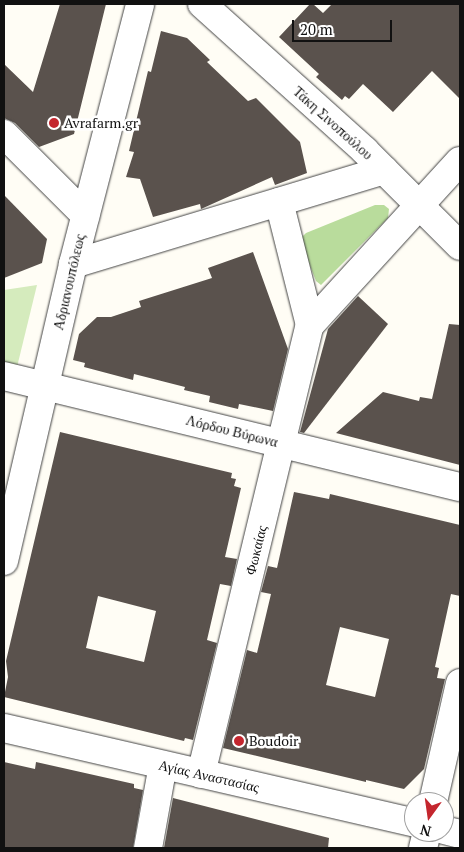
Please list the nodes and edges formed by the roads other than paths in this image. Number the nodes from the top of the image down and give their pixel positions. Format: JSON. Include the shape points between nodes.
{"nodes":[{"id":1,"x":140,"y":4,"type":"edge"},
{"id":2,"x":202,"y":4,"type":"edge"},
{"id":3,"x":4,"y":134,"type":"edge"},
{"id":4,"x":460,"y":160,"type":"edge"},
{"id":5,"x":384,"y":170,"type":"junction"},
{"id":6,"x":279,"y":202,"type":"junction"},
{"id":7,"x":419,"y":203,"type":"junction"},
{"id":8,"x":85,"y":215,"type":"junction"},
{"id":9,"x":460,"y":246,"type":"edge"},
{"id":10,"x":73,"y":264,"type":"junction"},
{"id":11,"x":310,"y":325,"type":"junction"},
{"id":12,"x":4,"y":376,"type":"edge"},
{"id":13,"x":44,"y":386,"type":"junction"},
{"id":14,"x":282,"y":443,"type":"junction"},
{"id":15,"x":460,"y":487,"type":"edge"},
{"id":16,"x":4,"y":561,"type":"edge"},
{"id":17,"x":460,"y":683,"type":"edge"},
{"id":18,"x":4,"y":728,"type":"edge"},
{"id":19,"x":163,"y":765,"type":"junction"},
{"id":20,"x":201,"y":774,"type":"junction"},
{"id":21,"x":435,"y":792,"type":"edge"},
{"id":22,"x":404,"y":821,"type":"edge"},
{"id":23,"x":148,"y":848,"type":"edge"}],
"edges":[{"from":1,"to":8,"type":"street","name":"Αδριανουπόλεως"},
{"from":2,"to":5,"type":"street","name":"Τάκη Σινοπούλου"},
{"from":3,"to":8,"type":"street"},
{"from":4,"to":7,"type":"street","name":"Φωκαίας"},
{"from":5,"to":6,"type":"street"},
{"from":5,"to":7,"type":"street","name":"Τάκη Σινοπούλου"},
{"from":6,"to":10,"type":"street"},
{"from":6,"to":11,"type":"street","name":"Φωκαίας"},
{"from":7,"to":9,"type":"street","name":"Τάκη Σινοπούλου"},
{"from":7,"to":11,"type":"street","name":"Φωκαίας"},
{"from":8,"to":10,"type":"street","name":"Αδριανουπόλεως"},
{"from":10,"to":13,"type":"street","name":"Αδριανουπόλεως"},
{"from":11,"to":14,"type":"street","name":"Φωκαίας"},
{"from":12,"to":13,"type":"street","name":"Λόρδου Βύρωνα"},
{"from":13,"to":14,"type":"street","name":"Λόρδου Βύρωνα"},
{"from":13,"to":16,"type":"street","name":"Αδριανουπόλεως"},
{"from":14,"to":15,"type":"street","name":"Λόρδου Βύρωνα"},
{"from":14,"to":20,"type":"street","name":"Φωκαίας"},
{"from":17,"to":21,"type":"street"},
{"from":18,"to":19,"type":"street","name":"Αγίας Αναστασίας"},
{"from":19,"to":20,"type":"street","name":"Αγίας Αναστασίας"},
{"from":19,"to":23,"type":"street"},
{"from":20,"to":22,"type":"street","name":"Αγίας Αναστασίας"}]}
